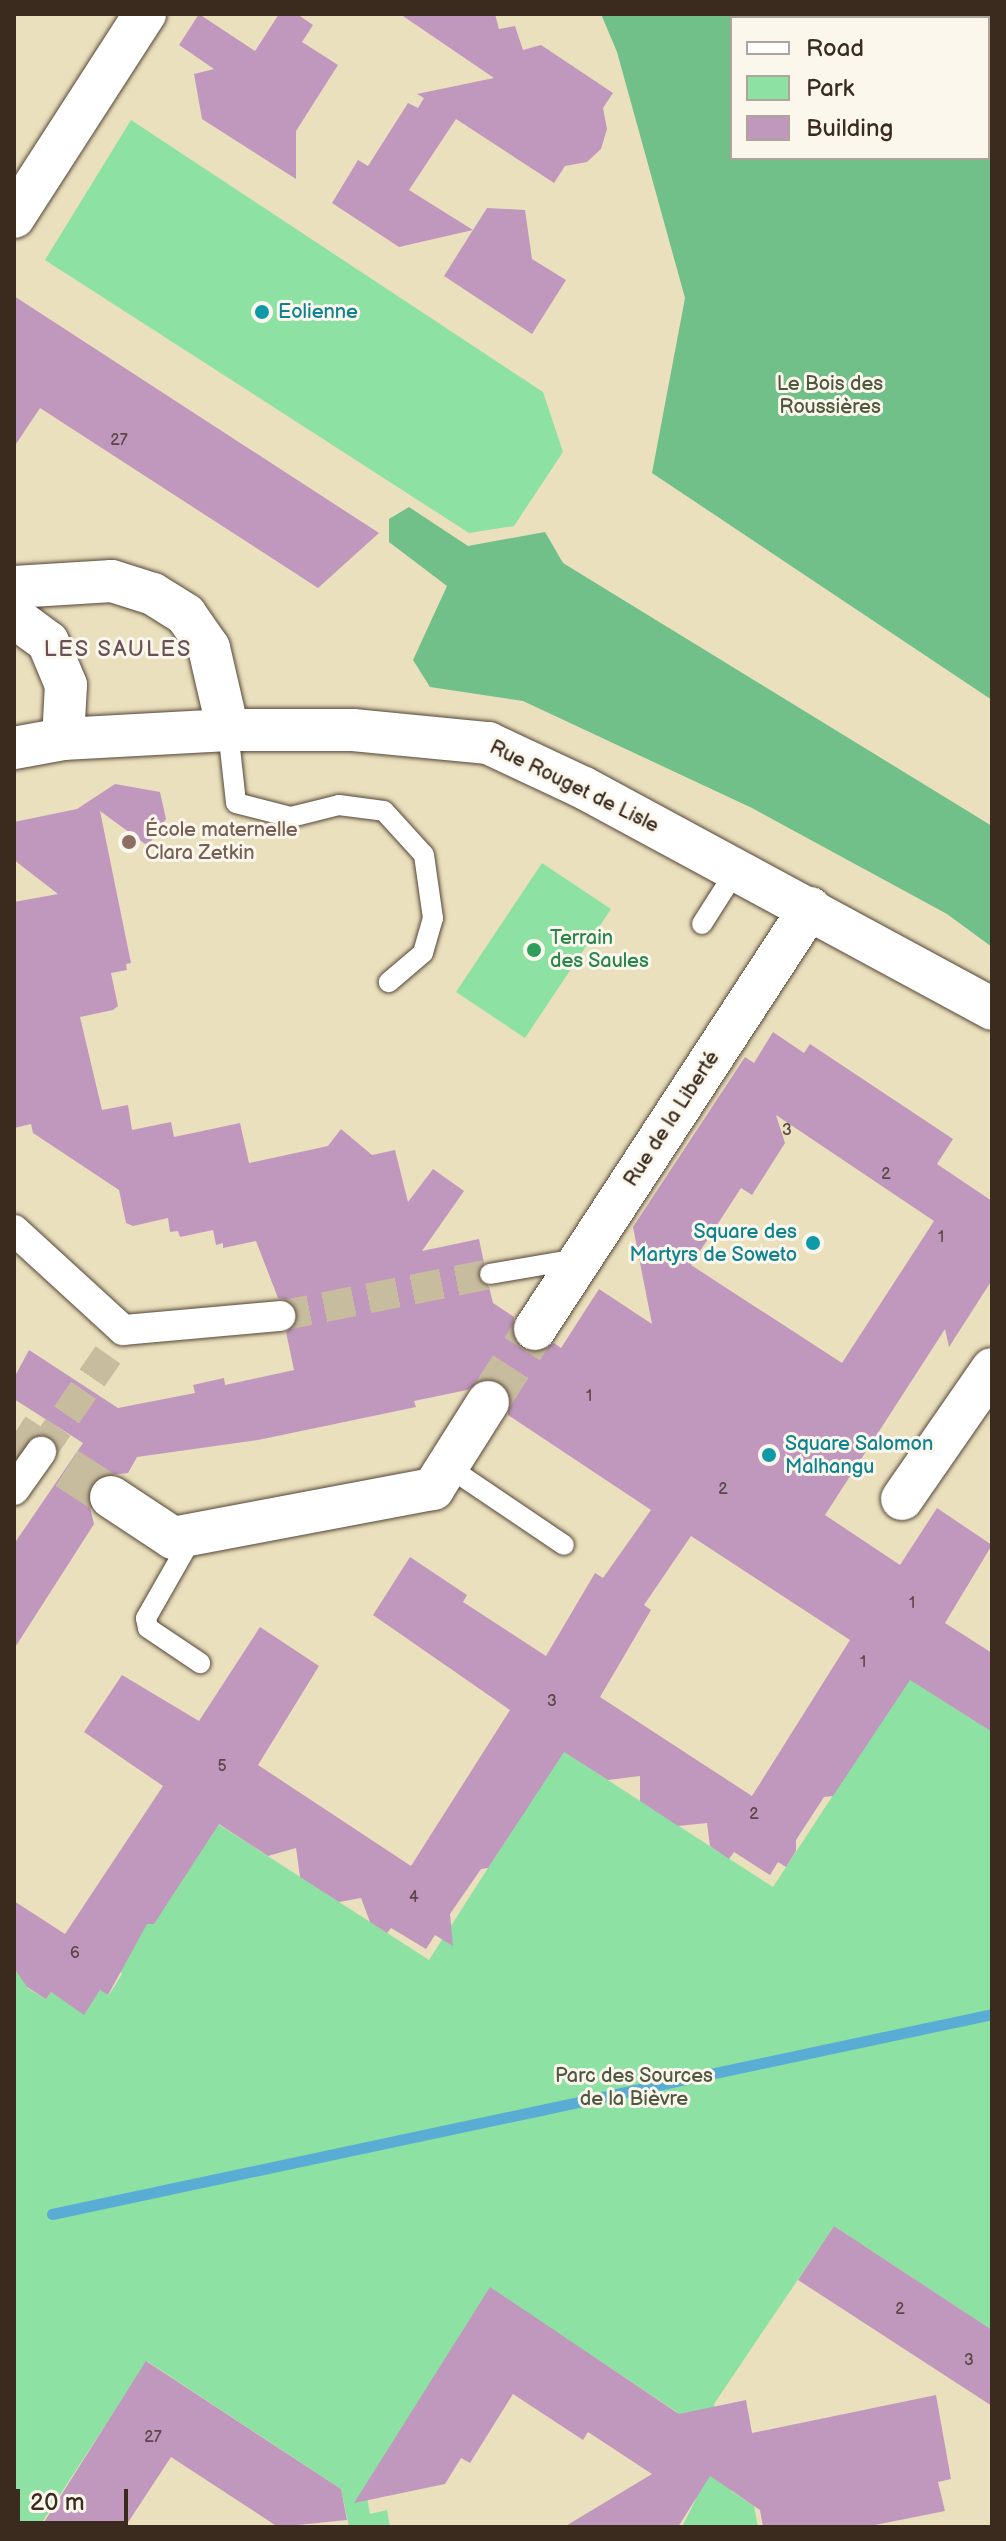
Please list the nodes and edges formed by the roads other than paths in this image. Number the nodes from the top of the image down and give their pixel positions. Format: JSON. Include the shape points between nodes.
{"nodes":[{"id":1,"x":145,"y":14,"type":"edge"},
{"id":2,"x":14,"y":217,"type":"edge"},
{"id":3,"x":14,"y":587,"type":"edge"},
{"id":4,"x":14,"y":617,"type":"edge"},
{"id":5,"x":228,"y":730,"type":"junction"},
{"id":6,"x":63,"y":739,"type":"junction"},
{"id":7,"x":14,"y":748,"type":"edge"},
{"id":8,"x":737,"y":869,"type":"junction"},
{"id":9,"x":810,"y":908,"type":"junction"},
{"id":10,"x":702,"y":924,"type":"dead end"},
{"id":11,"x":389,"y":982,"type":"dead end"},
{"id":12,"x":992,"y":1009,"type":"edge"},
{"id":13,"x":14,"y":1230,"type":"edge"},
{"id":14,"x":581,"y":1258,"type":"junction"},
{"id":15,"x":490,"y":1274,"type":"tunnel mouth"},
{"id":16,"x":280,"y":1316,"type":"tunnel mouth"},
{"id":17,"x":535,"y":1329,"type":"tunnel mouth"},
{"id":18,"x":992,"y":1369,"type":"edge"},
{"id":19,"x":488,"y":1402,"type":"tunnel mouth"},
{"id":20,"x":41,"y":1452,"type":"tunnel mouth"},
{"id":21,"x":447,"y":1466,"type":"junction"},
{"id":22,"x":14,"y":1490,"type":"edge"},
{"id":23,"x":111,"y":1497,"type":"tunnel mouth"},
{"id":24,"x":902,"y":1499,"type":"dead end"},
{"id":25,"x":194,"y":1534,"type":"junction"},
{"id":26,"x":564,"y":1545,"type":"dead end"},
{"id":27,"x":200,"y":1663,"type":"dead end"}],
"edges":[{"from":1,"to":2,"type":"street"},
{"from":3,"to":5,"type":"street","via":[[112,581],[153,594],[186,615],[209,648]]},
{"from":4,"to":6,"type":"street","via":[[48,642],[66,685]]},
{"from":5,"to":6,"type":"street","name":"Rue Rouget de Lisle"},
{"from":5,"to":8,"type":"street","name":"Rue Rouget de Lisle","via":[[353,730],[488,743]]},
{"from":5,"to":11,"type":"lane","via":[[236,803],[291,817],[339,805],[384,811],[424,855],[433,918],[423,953]]},
{"from":6,"to":7,"type":"street","name":"Rue Rouget de Lisle"},
{"from":8,"to":9,"type":"street","name":"Rue Rouget de Lisle"},
{"from":8,"to":10,"type":"lane"},
{"from":9,"to":12,"type":"street","name":"Rue Rouget de Lisle"},
{"from":9,"to":14,"type":"street","name":"Rue de la Liberté"},
{"from":13,"to":16,"type":"street","via":[[123,1330]]},
{"from":14,"to":15,"type":"lane"},
{"from":14,"to":17,"type":"street","name":"Rue de la Liberté"},
{"from":18,"to":24,"type":"street"},
{"from":19,"to":21,"type":"street"},
{"from":20,"to":22,"type":"street"},
{"from":21,"to":25,"type":"street","via":[[433,1489]]},
{"from":21,"to":26,"type":"lane"},
{"from":23,"to":25,"type":"street","via":[[173,1538]]},
{"from":25,"to":27,"type":"lane","via":[[146,1622]]}]}
